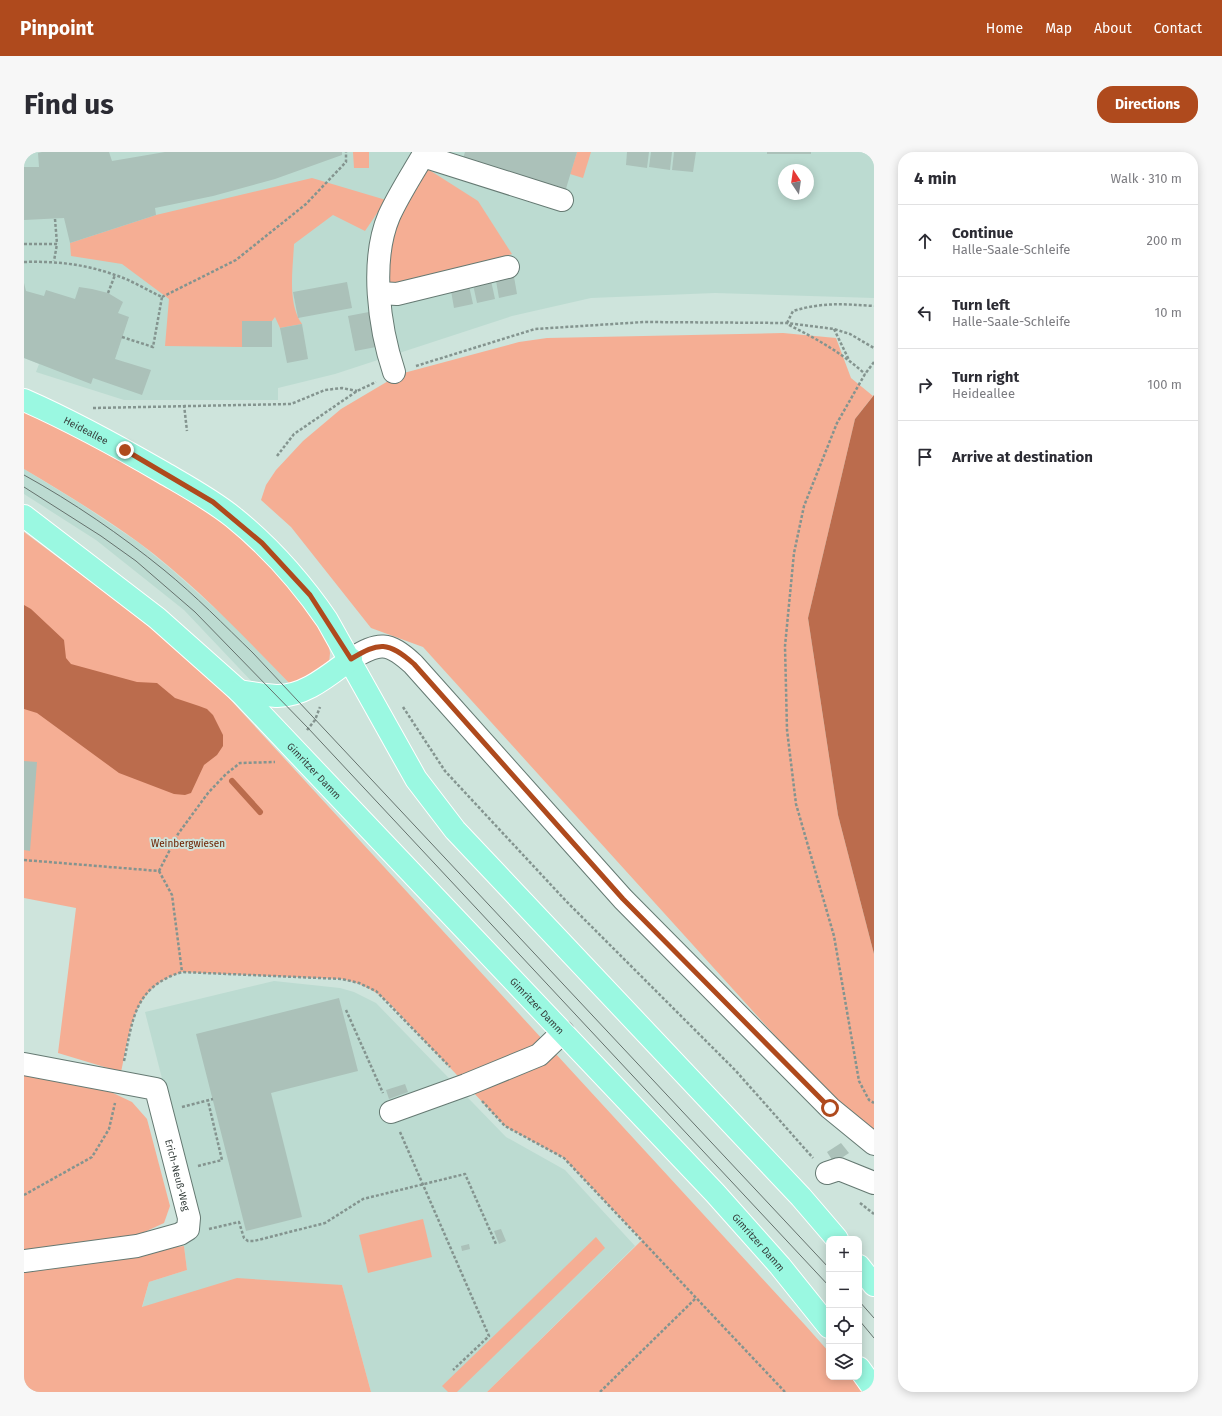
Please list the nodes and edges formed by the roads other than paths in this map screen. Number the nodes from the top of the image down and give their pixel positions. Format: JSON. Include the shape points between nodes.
{"nodes":[{"id":1,"x":424,"y":154,"type":"edge"},
{"id":2,"x":562,"y":200,"type":"dead end"},
{"id":3,"x":508,"y":267,"type":"dead end"},
{"id":4,"x":379,"y":293,"type":"junction"},
{"id":5,"x":394,"y":372,"type":"road end"},
{"id":6,"x":24,"y":400,"type":"edge"},
{"id":7,"x":24,"y":516,"type":"edge"},
{"id":8,"x":351,"y":659,"type":"junction"},
{"id":9,"x":239,"y":691,"type":"junction"},
{"id":10,"x":563,"y":1032,"type":"junction"},
{"id":11,"x":24,"y":1064,"type":"edge"},
{"id":12,"x":391,"y":1112,"type":"road end"},
{"id":13,"x":874,"y":1144,"type":"edge"},
{"id":14,"x":826,"y":1173,"type":"road end"},
{"id":15,"x":874,"y":1183,"type":"edge"},
{"id":16,"x":834,"y":1236,"type":"edge"},
{"id":17,"x":24,"y":1261,"type":"edge"},
{"id":18,"x":862,"y":1270,"type":"edge"},
{"id":19,"x":874,"y":1285,"type":"edge"},
{"id":20,"x":826,"y":1323,"type":"edge"},
{"id":21,"x":862,"y":1372,"type":"edge"},
{"id":22,"x":874,"y":1389,"type":"edge"}],
"edges":[{"from":1,"to":2,"type":"street"},
{"from":1,"to":4,"type":"street","via":[[389,216],[378,254]]},
{"from":3,"to":4,"type":"street","via":[[397,294]]},
{"from":4,"to":5,"type":"street"},
{"from":6,"to":8,"type":"main road","name":"Heideallee","via":[[125,450],[207,498],[233,517],[262,543],[310,595]]},
{"from":7,"to":9,"type":"main road","via":[[157,618]]},
{"from":8,"to":9,"type":"main road","via":[[327,677],[292,694],[277,696]]},
{"from":8,"to":13,"type":"street","via":[[367,649],[381,646],[393,647],[414,664],[623,899],[830,1108]]},
{"from":8,"to":16,"type":"main road","via":[[416,779],[455,830],[790,1185]]},
{"from":9,"to":10,"type":"main road","name":"Gimritzer Damm"},
{"from":10,"to":12,"type":"street","via":[[539,1055]]},
{"from":10,"to":20,"type":"main road","name":"Gimritzer Damm","via":[[716,1193]]},
{"from":11,"to":17,"type":"street","name":"Erich-Neuß-Weg","via":[[156,1089],[189,1218],[188,1229],[180,1234],[136,1246]]},
{"from":14,"to":15,"type":"street","via":[[839,1169]]},
{"from":18,"to":19,"type":"main road"},
{"from":21,"to":22,"type":"main road"}]}
